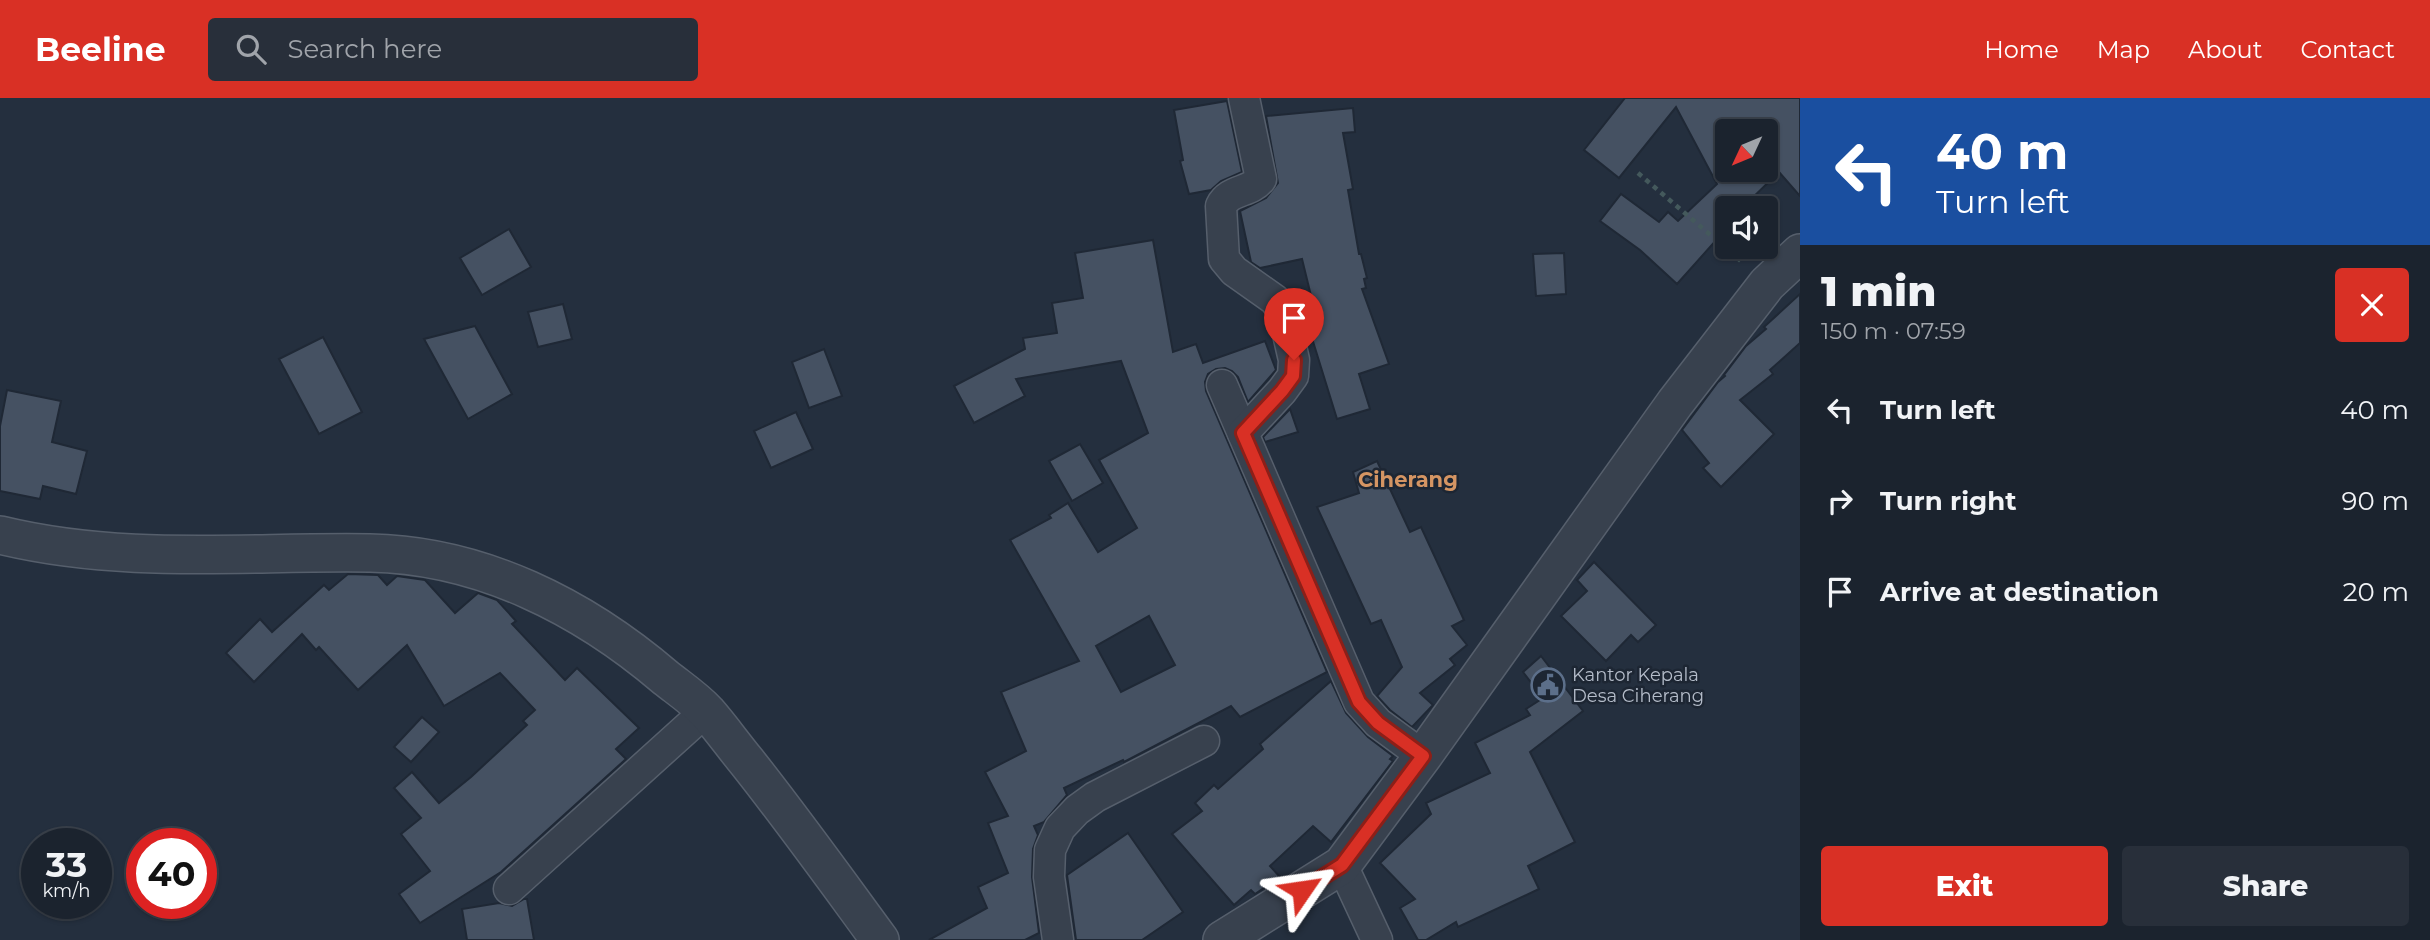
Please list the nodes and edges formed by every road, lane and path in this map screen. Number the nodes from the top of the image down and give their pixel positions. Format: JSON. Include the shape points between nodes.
{"nodes":[{"id":1,"x":1244,"y":98,"type":"edge"},
{"id":2,"x":1638,"y":173,"type":"dead end"},
{"id":3,"x":1800,"y":254,"type":"edge"},
{"id":4,"x":1767,"y":284,"type":"junction"},
{"id":5,"x":1222,"y":385,"type":"dead end"},
{"id":6,"x":1243,"y":433,"type":"junction"},
{"id":7,"x":0,"y":536,"type":"edge"},
{"id":8,"x":706,"y":711,"type":"junction"},
{"id":9,"x":1204,"y":741,"type":"dead end"},
{"id":10,"x":1423,"y":756,"type":"junction"},
{"id":11,"x":1342,"y":865,"type":"junction"},
{"id":12,"x":509,"y":890,"type":"dead end"},
{"id":13,"x":880,"y":940,"type":"edge"},
{"id":14,"x":1058,"y":940,"type":"edge"},
{"id":15,"x":1222,"y":940,"type":"edge"},
{"id":16,"x":1377,"y":940,"type":"edge"}],
"edges":[{"from":1,"to":6,"type":"street","via":[[1261,179],[1224,200],[1224,259],[1275,300],[1283,312],[1294,360],[1288,384]]},
{"from":2,"to":4,"type":"path"},
{"from":3,"to":4,"type":"street"},
{"from":4,"to":10,"type":"street","via":[[1675,403]]},
{"from":5,"to":6,"type":"street"},
{"from":6,"to":10,"type":"street","via":[[1359,702],[1378,723]]},
{"from":7,"to":8,"type":"street","via":[[137,555],[373,553],[446,562],[514,582],[581,615],[640,655]]},
{"from":8,"to":12,"type":"street"},
{"from":8,"to":13,"type":"street","via":[[788,813]]},
{"from":9,"to":14,"type":"street","via":[[1094,797],[1060,828],[1050,850],[1049,877]]},
{"from":10,"to":11,"type":"street"},
{"from":11,"to":15,"type":"street"},
{"from":11,"to":16,"type":"street"}]}
